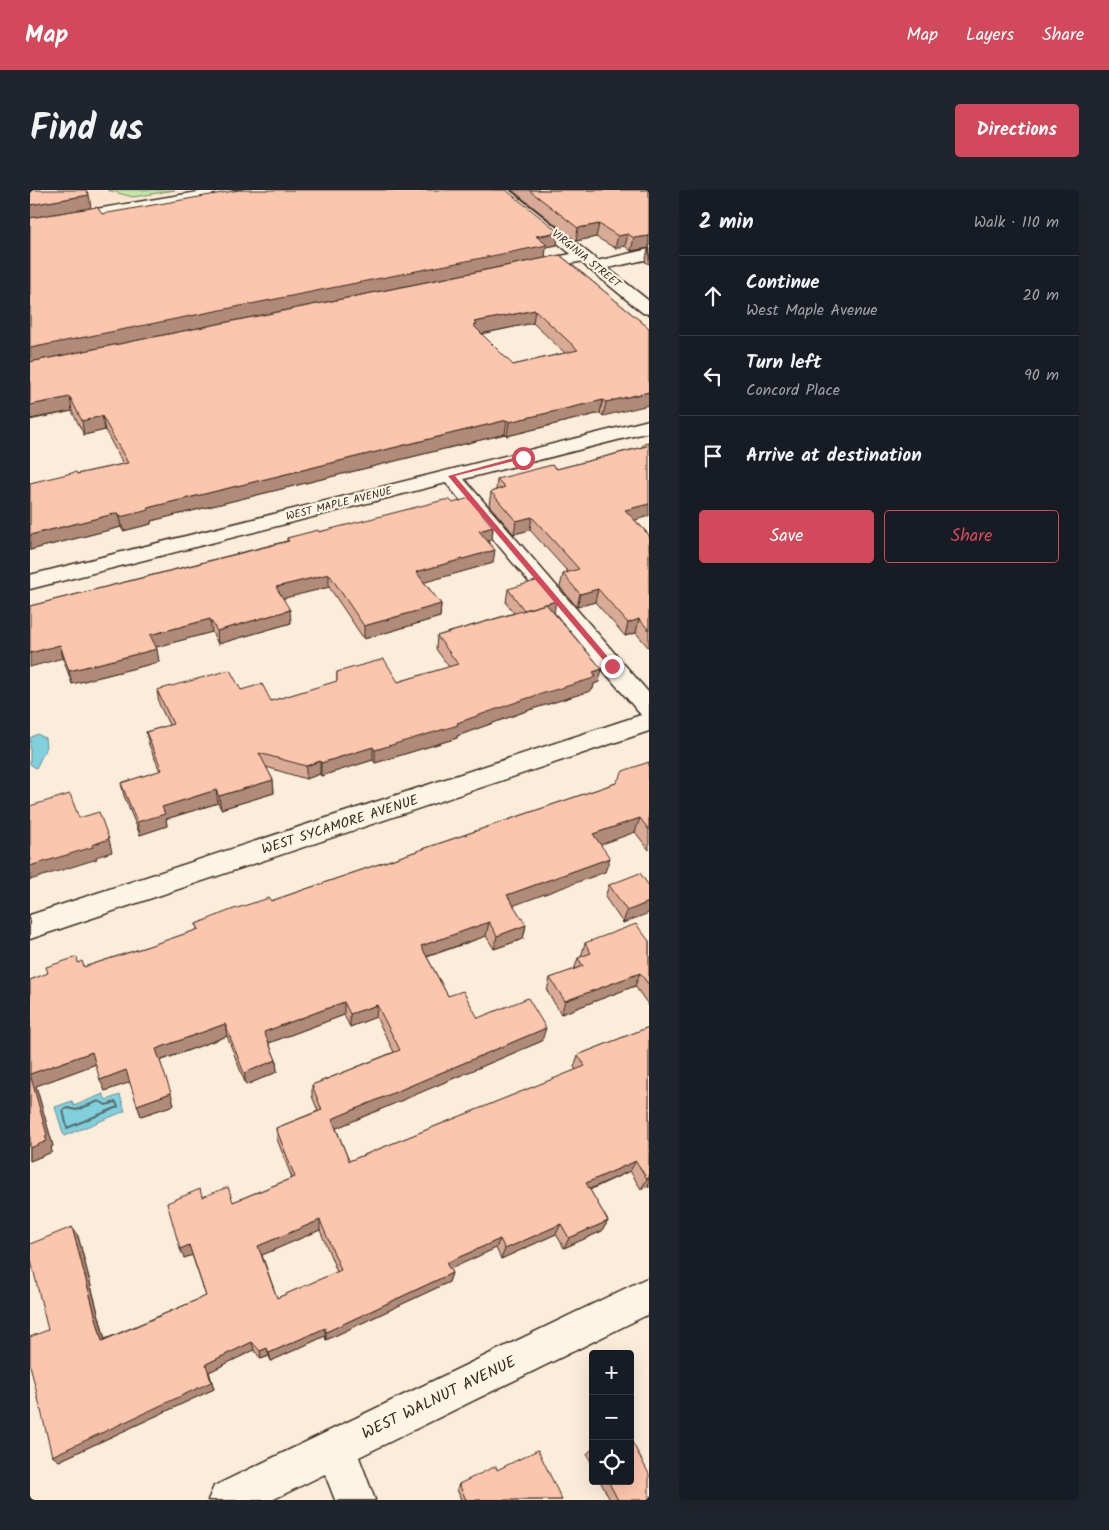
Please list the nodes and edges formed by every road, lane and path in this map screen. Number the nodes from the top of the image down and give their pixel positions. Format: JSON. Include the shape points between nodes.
{"nodes":[{"id":1,"x":235,"y":190,"type":"edge"},
{"id":2,"x":500,"y":190,"type":"edge"},
{"id":3,"x":30,"y":225,"type":"edge"},
{"id":4,"x":649,"y":254,"type":"edge"},
{"id":5,"x":588,"y":261,"type":"junction"},
{"id":6,"x":513,"y":271,"type":"edge"},
{"id":7,"x":649,"y":309,"type":"edge"},
{"id":8,"x":649,"y":426,"type":"edge"},
{"id":9,"x":451,"y":476,"type":"junction"},
{"id":10,"x":30,"y":582,"type":"edge"},
{"id":11,"x":649,"y":709,"type":"edge"},
{"id":12,"x":649,"y":722,"type":"edge"},
{"id":13,"x":30,"y":927,"type":"edge"},
{"id":14,"x":649,"y":1296,"type":"edge"},
{"id":15,"x":336,"y":1448,"type":"junction"},
{"id":16,"x":228,"y":1500,"type":"edge"},
{"id":17,"x":355,"y":1500,"type":"edge"}],
"edges":[{"from":1,"to":3,"type":"street"},
{"from":2,"to":5,"type":"street","name":"VIRGINIA STREET"},
{"from":4,"to":5,"type":"street"},
{"from":5,"to":6,"type":"street"},
{"from":5,"to":7,"type":"street","name":"VIRGINIA STREET"},
{"from":8,"to":9,"type":"street","name":"WEST MAPLE AVENUE"},
{"from":9,"to":10,"type":"street","name":"WEST MAPLE AVENUE"},
{"from":9,"to":11,"type":"street"},
{"from":12,"to":13,"type":"street","name":"WEST SYCAMORE AVENUE"},
{"from":14,"to":15,"type":"street","name":"WEST WALNUT AVENUE"},
{"from":15,"to":16,"type":"street","name":"WEST WALNUT AVENUE"},
{"from":15,"to":17,"type":"street"}]}
